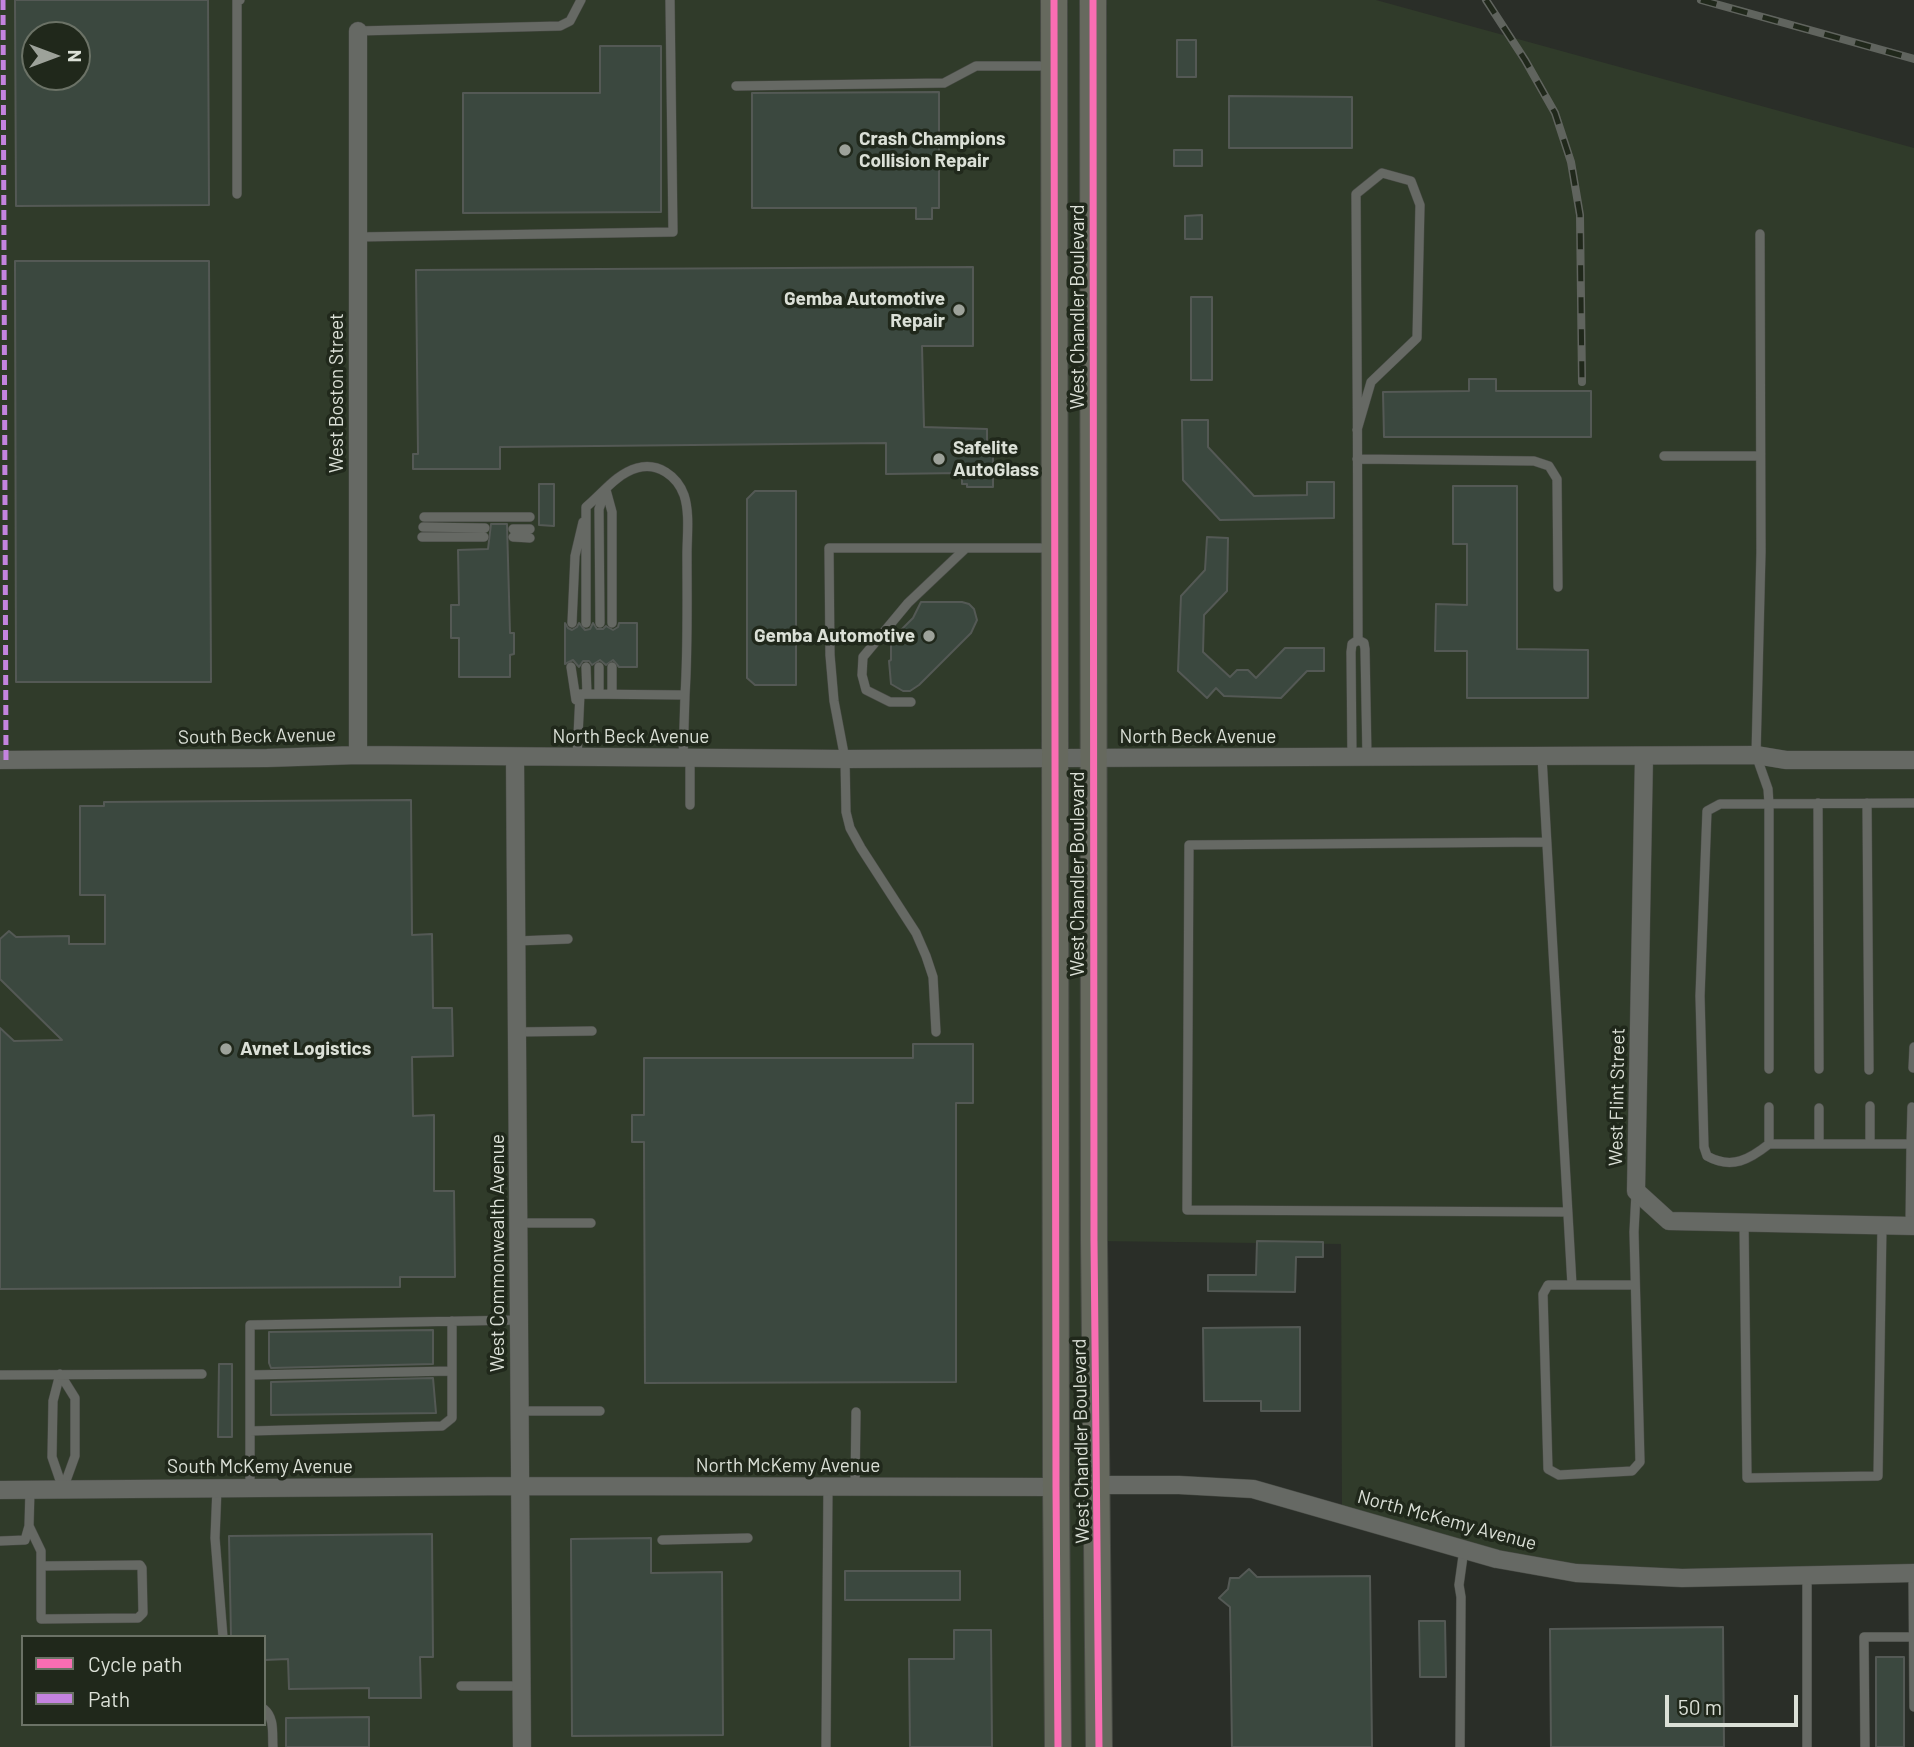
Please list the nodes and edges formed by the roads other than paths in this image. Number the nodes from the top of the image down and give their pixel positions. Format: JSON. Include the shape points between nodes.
{"nodes":[{"id":1,"x":240,"y":0,"type":"edge"},
{"id":2,"x":581,"y":0,"type":"edge"},
{"id":3,"x":670,"y":0,"type":"edge"},
{"id":4,"x":1054,"y":0,"type":"edge"},
{"id":5,"x":1093,"y":0,"type":"edge"},
{"id":6,"x":358,"y":31,"type":"joint"},
{"id":7,"x":1054,"y":66,"type":"junction"},
{"id":8,"x":736,"y":86,"type":"dead end"},
{"id":9,"x":237,"y":194,"type":"dead end"},
{"id":10,"x":1093,"y":199,"type":"junction"},
{"id":11,"x":1760,"y":234,"type":"dead end"},
{"id":12,"x":358,"y":237,"type":"junction"},
{"id":13,"x":1357,"y":430,"type":"junction"},
{"id":14,"x":1664,"y":456,"type":"dead end"},
{"id":15,"x":1759,"y":456,"type":"junction"},
{"id":16,"x":1357,"y":459,"type":"junction"},
{"id":17,"x":606,"y":490,"type":"junction"},
{"id":18,"x":586,"y":507,"type":"junction"},
{"id":19,"x":530,"y":517,"type":"dead end"},
{"id":20,"x":484,"y":533,"type":"dead end"},
{"id":21,"x":513,"y":533,"type":"dead end"},
{"id":22,"x":530,"y":534,"type":"dead end"},
{"id":23,"x":966,"y":548,"type":"junction"},
{"id":24,"x":1055,"y":548,"type":"junction"},
{"id":25,"x":1558,"y":587,"type":"dead end"},
{"id":26,"x":572,"y":623,"type":"dead end"},
{"id":27,"x":586,"y":623,"type":"dead end"},
{"id":28,"x":600,"y":623,"type":"dead end"},
{"id":29,"x":612,"y":623,"type":"dead end"},
{"id":30,"x":1358,"y":640,"type":"junction"},
{"id":31,"x":571,"y":667,"type":"dead end"},
{"id":32,"x":586,"y":667,"type":"dead end"},
{"id":33,"x":599,"y":667,"type":"dead end"},
{"id":34,"x":612,"y":667,"type":"dead end"},
{"id":35,"x":612,"y":693,"type":"junction"},
{"id":36,"x":587,"y":694,"type":"junction"},
{"id":37,"x":599,"y":694,"type":"junction"},
{"id":38,"x":685,"y":695,"type":"junction"},
{"id":39,"x":911,"y":702,"type":"dead end"},
{"id":40,"x":578,"y":709,"type":"junction"},
{"id":41,"x":358,"y":755,"type":"junction"},
{"id":42,"x":1756,"y":755,"type":"junction"},
{"id":43,"x":1644,"y":756,"type":"junction"},
{"id":44,"x":1360,"y":757,"type":"junction"},
{"id":45,"x":1542,"y":757,"type":"junction"},
{"id":46,"x":515,"y":758,"type":"junction"},
{"id":47,"x":577,"y":758,"type":"junction"},
{"id":48,"x":686,"y":759,"type":"junction"},
{"id":49,"x":845,"y":759,"type":"junction"},
{"id":50,"x":1055,"y":759,"type":"junction"},
{"id":51,"x":1093,"y":759,"type":"junction"},
{"id":52,"x":0,"y":760,"type":"edge"},
{"id":53,"x":1914,"y":760,"type":"edge"},
{"id":54,"x":1818,"y":803,"type":"junction"},
{"id":55,"x":1867,"y":803,"type":"junction"},
{"id":56,"x":1914,"y":803,"type":"edge"},
{"id":57,"x":1769,"y":804,"type":"junction"},
{"id":58,"x":690,"y":805,"type":"dead end"},
{"id":59,"x":1545,"y":842,"type":"junction"},
{"id":60,"x":568,"y":939,"type":"dead end"},
{"id":61,"x":517,"y":941,"type":"junction"},
{"id":62,"x":592,"y":1031,"type":"dead end"},
{"id":63,"x":517,"y":1032,"type":"junction"},
{"id":64,"x":936,"y":1032,"type":"dead end"},
{"id":65,"x":1914,"y":1047,"type":"edge"},
{"id":66,"x":1913,"y":1068,"type":"edge"},
{"id":67,"x":1769,"y":1069,"type":"dead end"},
{"id":68,"x":1819,"y":1069,"type":"dead end"},
{"id":69,"x":1869,"y":1070,"type":"dead end"},
{"id":70,"x":1870,"y":1106,"type":"dead end"},
{"id":71,"x":1769,"y":1107,"type":"dead end"},
{"id":72,"x":1912,"y":1107,"type":"dead end"},
{"id":73,"x":1819,"y":1108,"type":"dead end"},
{"id":74,"x":1769,"y":1143,"type":"junction"},
{"id":75,"x":1819,"y":1144,"type":"junction"},
{"id":76,"x":1870,"y":1144,"type":"junction"},
{"id":77,"x":1913,"y":1144,"type":"edge"},
{"id":78,"x":1636,"y":1191,"type":"junction"},
{"id":79,"x":1567,"y":1212,"type":"junction"},
{"id":80,"x":1744,"y":1222,"type":"junction"},
{"id":81,"x":518,"y":1223,"type":"junction"},
{"id":82,"x":591,"y":1223,"type":"dead end"},
{"id":83,"x":1882,"y":1225,"type":"junction"},
{"id":84,"x":1912,"y":1226,"type":"edge"},
{"id":85,"x":1572,"y":1285,"type":"junction"},
{"id":86,"x":1635,"y":1285,"type":"junction"},
{"id":87,"x":519,"y":1320,"type":"junction"},
{"id":88,"x":452,"y":1321,"type":"junction"},
{"id":89,"x":452,"y":1371,"type":"junction"},
{"id":90,"x":60,"y":1374,"type":"junction"},
{"id":91,"x":202,"y":1374,"type":"dead end"},
{"id":92,"x":0,"y":1375,"type":"edge"},
{"id":93,"x":250,"y":1375,"type":"junction"},
{"id":94,"x":520,"y":1411,"type":"junction"},
{"id":95,"x":600,"y":1411,"type":"dead end"},
{"id":96,"x":856,"y":1412,"type":"dead end"},
{"id":97,"x":250,"y":1431,"type":"junction"},
{"id":98,"x":1098,"y":1485,"type":"junction"},
{"id":99,"x":520,"y":1486,"type":"junction"},
{"id":100,"x":828,"y":1487,"type":"junction"},
{"id":101,"x":855,"y":1487,"type":"junction"},
{"id":102,"x":1056,"y":1487,"type":"junction"},
{"id":103,"x":217,"y":1488,"type":"junction"},
{"id":104,"x":250,"y":1488,"type":"junction"},
{"id":105,"x":63,"y":1489,"type":"junction"},
{"id":106,"x":0,"y":1490,"type":"edge"},
{"id":107,"x":30,"y":1490,"type":"junction"},
{"id":108,"x":29,"y":1526,"type":"junction"},
{"id":109,"x":748,"y":1538,"type":"dead end"},
{"id":110,"x":662,"y":1539,"type":"dead end"},
{"id":111,"x":0,"y":1541,"type":"edge"},
{"id":112,"x":1464,"y":1549,"type":"junction"},
{"id":113,"x":41,"y":1566,"type":"junction"},
{"id":114,"x":1913,"y":1573,"type":"edge"},
{"id":115,"x":1807,"y":1575,"type":"junction"},
{"id":116,"x":223,"y":1635,"type":"edge"},
{"id":117,"x":1913,"y":1637,"type":"edge"},
{"id":118,"x":461,"y":1686,"type":"dead end"},
{"id":119,"x":522,"y":1686,"type":"junction"},
{"id":120,"x":1914,"y":1707,"type":"edge"},
{"id":121,"x":266,"y":1710,"type":"edge"},
{"id":122,"x":273,"y":1747,"type":"edge"},
{"id":123,"x":522,"y":1747,"type":"edge"},
{"id":124,"x":826,"y":1747,"type":"edge"},
{"id":125,"x":1058,"y":1747,"type":"edge"},
{"id":126,"x":1099,"y":1747,"type":"edge"},
{"id":127,"x":1460,"y":1747,"type":"edge"},
{"id":128,"x":1807,"y":1747,"type":"edge"},
{"id":129,"x":1865,"y":1747,"type":"edge"}],
"edges":[{"from":1,"to":9,"type":"lane"},
{"from":2,"to":6,"type":"lane","via":[[570,21],[560,26]]},
{"from":3,"to":12,"type":"lane","via":[[673,232]]},
{"from":4,"to":7,"type":"main road","name":"West Chandler Boulevard"},
{"from":5,"to":10,"type":"main road","name":"West Chandler Boulevard"},
{"from":6,"to":12,"type":"street","name":"West Boston Street"},
{"from":7,"to":8,"type":"lane","via":[[976,66],[944,83]]},
{"from":7,"to":10,"type":"main road","via":[[1072,82],[1076,175]]},
{"from":7,"to":24,"type":"main road","name":"West Chandler Boulevard"},
{"from":10,"to":51,"type":"main road","name":"West Chandler Boulevard"},
{"from":11,"to":15,"type":"lane"},
{"from":12,"to":41,"type":"street","name":"West Boston Street"},
{"from":13,"to":13,"type":"lane","via":[[1356,194],[1382,173],[1411,181],[1420,205],[1417,338],[1371,382]]},
{"from":13,"to":16,"type":"lane"},
{"from":14,"to":15,"type":"lane"},
{"from":15,"to":42,"type":"lane"},
{"from":16,"to":25,"type":"lane","via":[[1534,461],[1549,466],[1557,479]]},
{"from":16,"to":30,"type":"lane"},
{"from":17,"to":18,"type":"lane"},
{"from":17,"to":28,"type":"lane","via":[[599,509]]},
{"from":17,"to":29,"type":"lane","via":[[612,512]]},
{"from":17,"to":38,"type":"lane","via":[[616,478],[650,466],[674,479],[684,496]]},
{"from":18,"to":26,"type":"lane","via":[[575,556]]},
{"from":18,"to":27,"type":"lane"},
{"from":19,"to":20,"type":"lane","via":[[423,527]]},
{"from":21,"to":22,"type":"lane"},
{"from":23,"to":24,"type":"lane"},
{"from":23,"to":39,"type":"lane","via":[[908,603],[863,657],[866,690],[890,702]]},
{"from":23,"to":49,"type":"lane","via":[[830,548],[830,655]]},
{"from":24,"to":50,"type":"main road","name":"West Chandler Boulevard"},
{"from":30,"to":44,"type":"lane","via":[[1351,652]]},
{"from":30,"to":44,"type":"lane","via":[[1365,649]]},
{"from":31,"to":40,"type":"lane"},
{"from":32,"to":36,"type":"lane"},
{"from":33,"to":37,"type":"lane"},
{"from":34,"to":35,"type":"lane"},
{"from":35,"to":37,"type":"lane"},
{"from":35,"to":38,"type":"lane"},
{"from":36,"to":37,"type":"lane"},
{"from":36,"to":40,"type":"lane","via":[[580,694]]},
{"from":38,"to":48,"type":"lane"},
{"from":40,"to":47,"type":"lane"},
{"from":41,"to":46,"type":"street","name":"South Beck Avenue"},
{"from":41,"to":52,"type":"street","name":"South Beck Avenue"},
{"from":42,"to":43,"type":"street","name":"North Beck Avenue"},
{"from":42,"to":53,"type":"street","name":"North Beck Avenue","via":[[1786,760]]},
{"from":42,"to":57,"type":"lane"},
{"from":43,"to":45,"type":"street","name":"North Beck Avenue"},
{"from":43,"to":78,"type":"street","name":"West Flint Street"},
{"from":44,"to":45,"type":"street","name":"North Beck Avenue"},
{"from":44,"to":51,"type":"street","name":"North Beck Avenue"},
{"from":45,"to":59,"type":"lane"},
{"from":46,"to":47,"type":"street","name":"North Beck Avenue"},
{"from":46,"to":61,"type":"street","name":"West Commonwealth Avenue"},
{"from":47,"to":48,"type":"street","name":"North Beck Avenue"},
{"from":48,"to":49,"type":"street","name":"North Beck Avenue"},
{"from":48,"to":58,"type":"lane"},
{"from":49,"to":50,"type":"street","name":"North Beck Avenue"},
{"from":49,"to":64,"type":"lane","via":[[850,828],[926,956],[933,977]]},
{"from":50,"to":51,"type":"street","name":"North Beck Avenue"},
{"from":50,"to":102,"type":"main road","name":"West Chandler Boulevard"},
{"from":51,"to":98,"type":"main road","name":"West Chandler Boulevard"},
{"from":54,"to":55,"type":"lane"},
{"from":54,"to":57,"type":"lane"},
{"from":54,"to":68,"type":"lane"},
{"from":55,"to":56,"type":"lane"},
{"from":55,"to":69,"type":"lane"},
{"from":57,"to":67,"type":"lane"},
{"from":57,"to":74,"type":"lane","via":[[1720,804],[1707,811],[1700,996],[1707,1156],[1718,1162],[1748,1160]]},
{"from":59,"to":79,"type":"lane"},
{"from":59,"to":79,"type":"lane","via":[[1189,845],[1187,1210]]},
{"from":60,"to":61,"type":"lane"},
{"from":61,"to":63,"type":"street","name":"West Commonwealth Avenue"},
{"from":62,"to":63,"type":"lane"},
{"from":63,"to":81,"type":"street","name":"West Commonwealth Avenue"},
{"from":65,"to":66,"type":"lane"},
{"from":70,"to":76,"type":"lane"},
{"from":71,"to":74,"type":"lane"},
{"from":72,"to":77,"type":"lane"},
{"from":73,"to":75,"type":"lane"},
{"from":74,"to":75,"type":"lane"},
{"from":75,"to":76,"type":"lane"},
{"from":76,"to":77,"type":"lane"},
{"from":77,"to":84,"type":"lane"},
{"from":78,"to":80,"type":"street","name":"West Flint Street","via":[[1670,1221]]},
{"from":78,"to":86,"type":"lane"},
{"from":79,"to":85,"type":"lane"},
{"from":80,"to":83,"type":"street","name":"West Flint Street"},
{"from":80,"to":83,"type":"lane","via":[[1747,1478],[1878,1476]]},
{"from":81,"to":82,"type":"lane"},
{"from":81,"to":87,"type":"street","name":"West Commonwealth Avenue"},
{"from":83,"to":84,"type":"street","name":"West Flint Street"},
{"from":85,"to":86,"type":"lane"},
{"from":85,"to":86,"type":"lane","via":[[1548,1285],[1543,1294],[1548,1469],[1559,1475],[1632,1471],[1640,1462]]},
{"from":87,"to":88,"type":"lane"},
{"from":87,"to":94,"type":"street","name":"West Commonwealth Avenue"},
{"from":88,"to":89,"type":"lane"},
{"from":88,"to":93,"type":"lane","via":[[250,1325]]},
{"from":89,"to":93,"type":"lane"},
{"from":89,"to":97,"type":"lane","via":[[452,1418],[442,1426]]},
{"from":90,"to":91,"type":"lane"},
{"from":90,"to":92,"type":"lane"},
{"from":90,"to":105,"type":"lane","via":[[53,1401],[52,1457]]},
{"from":90,"to":105,"type":"lane","via":[[75,1398],[75,1456]]},
{"from":93,"to":97,"type":"lane"},
{"from":94,"to":95,"type":"lane"},
{"from":94,"to":99,"type":"street","name":"West Commonwealth Avenue"},
{"from":96,"to":101,"type":"lane"},
{"from":97,"to":104,"type":"lane"},
{"from":98,"to":112,"type":"street","name":"North McKemy Avenue","via":[[1253,1489]]},
{"from":98,"to":126,"type":"main road","name":"West Chandler Boulevard"},
{"from":99,"to":100,"type":"street","name":"North McKemy Avenue"},
{"from":99,"to":104,"type":"street","name":"South McKemy Avenue"},
{"from":99,"to":119,"type":"street","name":"West Commonwealth Avenue"},
{"from":100,"to":101,"type":"street","name":"North McKemy Avenue"},
{"from":100,"to":124,"type":"lane"},
{"from":101,"to":102,"type":"street","name":"North McKemy Avenue"},
{"from":102,"to":125,"type":"main road","name":"West Chandler Boulevard"},
{"from":103,"to":104,"type":"street","name":"South McKemy Avenue"},
{"from":103,"to":105,"type":"street","name":"South McKemy Avenue"},
{"from":103,"to":116,"type":"lane","via":[[215,1538]]},
{"from":105,"to":107,"type":"street","name":"South McKemy Avenue"},
{"from":106,"to":107,"type":"street","name":"South McKemy Avenue"},
{"from":107,"to":108,"type":"lane"},
{"from":108,"to":111,"type":"lane","via":[[25,1540]]},
{"from":108,"to":113,"type":"lane","via":[[41,1551]]},
{"from":109,"to":110,"type":"lane"},
{"from":112,"to":115,"type":"street","name":"North McKemy Avenue","via":[[1576,1573],[1682,1578]]},
{"from":112,"to":127,"type":"lane","via":[[1459,1585]]},
{"from":113,"to":113,"type":"lane","via":[[41,1619],[138,1618],[143,1613],[140,1565]]},
{"from":114,"to":115,"type":"street","name":"North McKemy Avenue"},
{"from":114,"to":117,"type":"lane"},
{"from":115,"to":128,"type":"lane"},
{"from":117,"to":120,"type":"lane"},
{"from":117,"to":129,"type":"lane","via":[[1864,1637]]},
{"from":118,"to":119,"type":"lane"},
{"from":119,"to":123,"type":"street","name":"West Commonwealth Avenue"},
{"from":121,"to":122,"type":"lane","via":[[272,1721]]}]}
